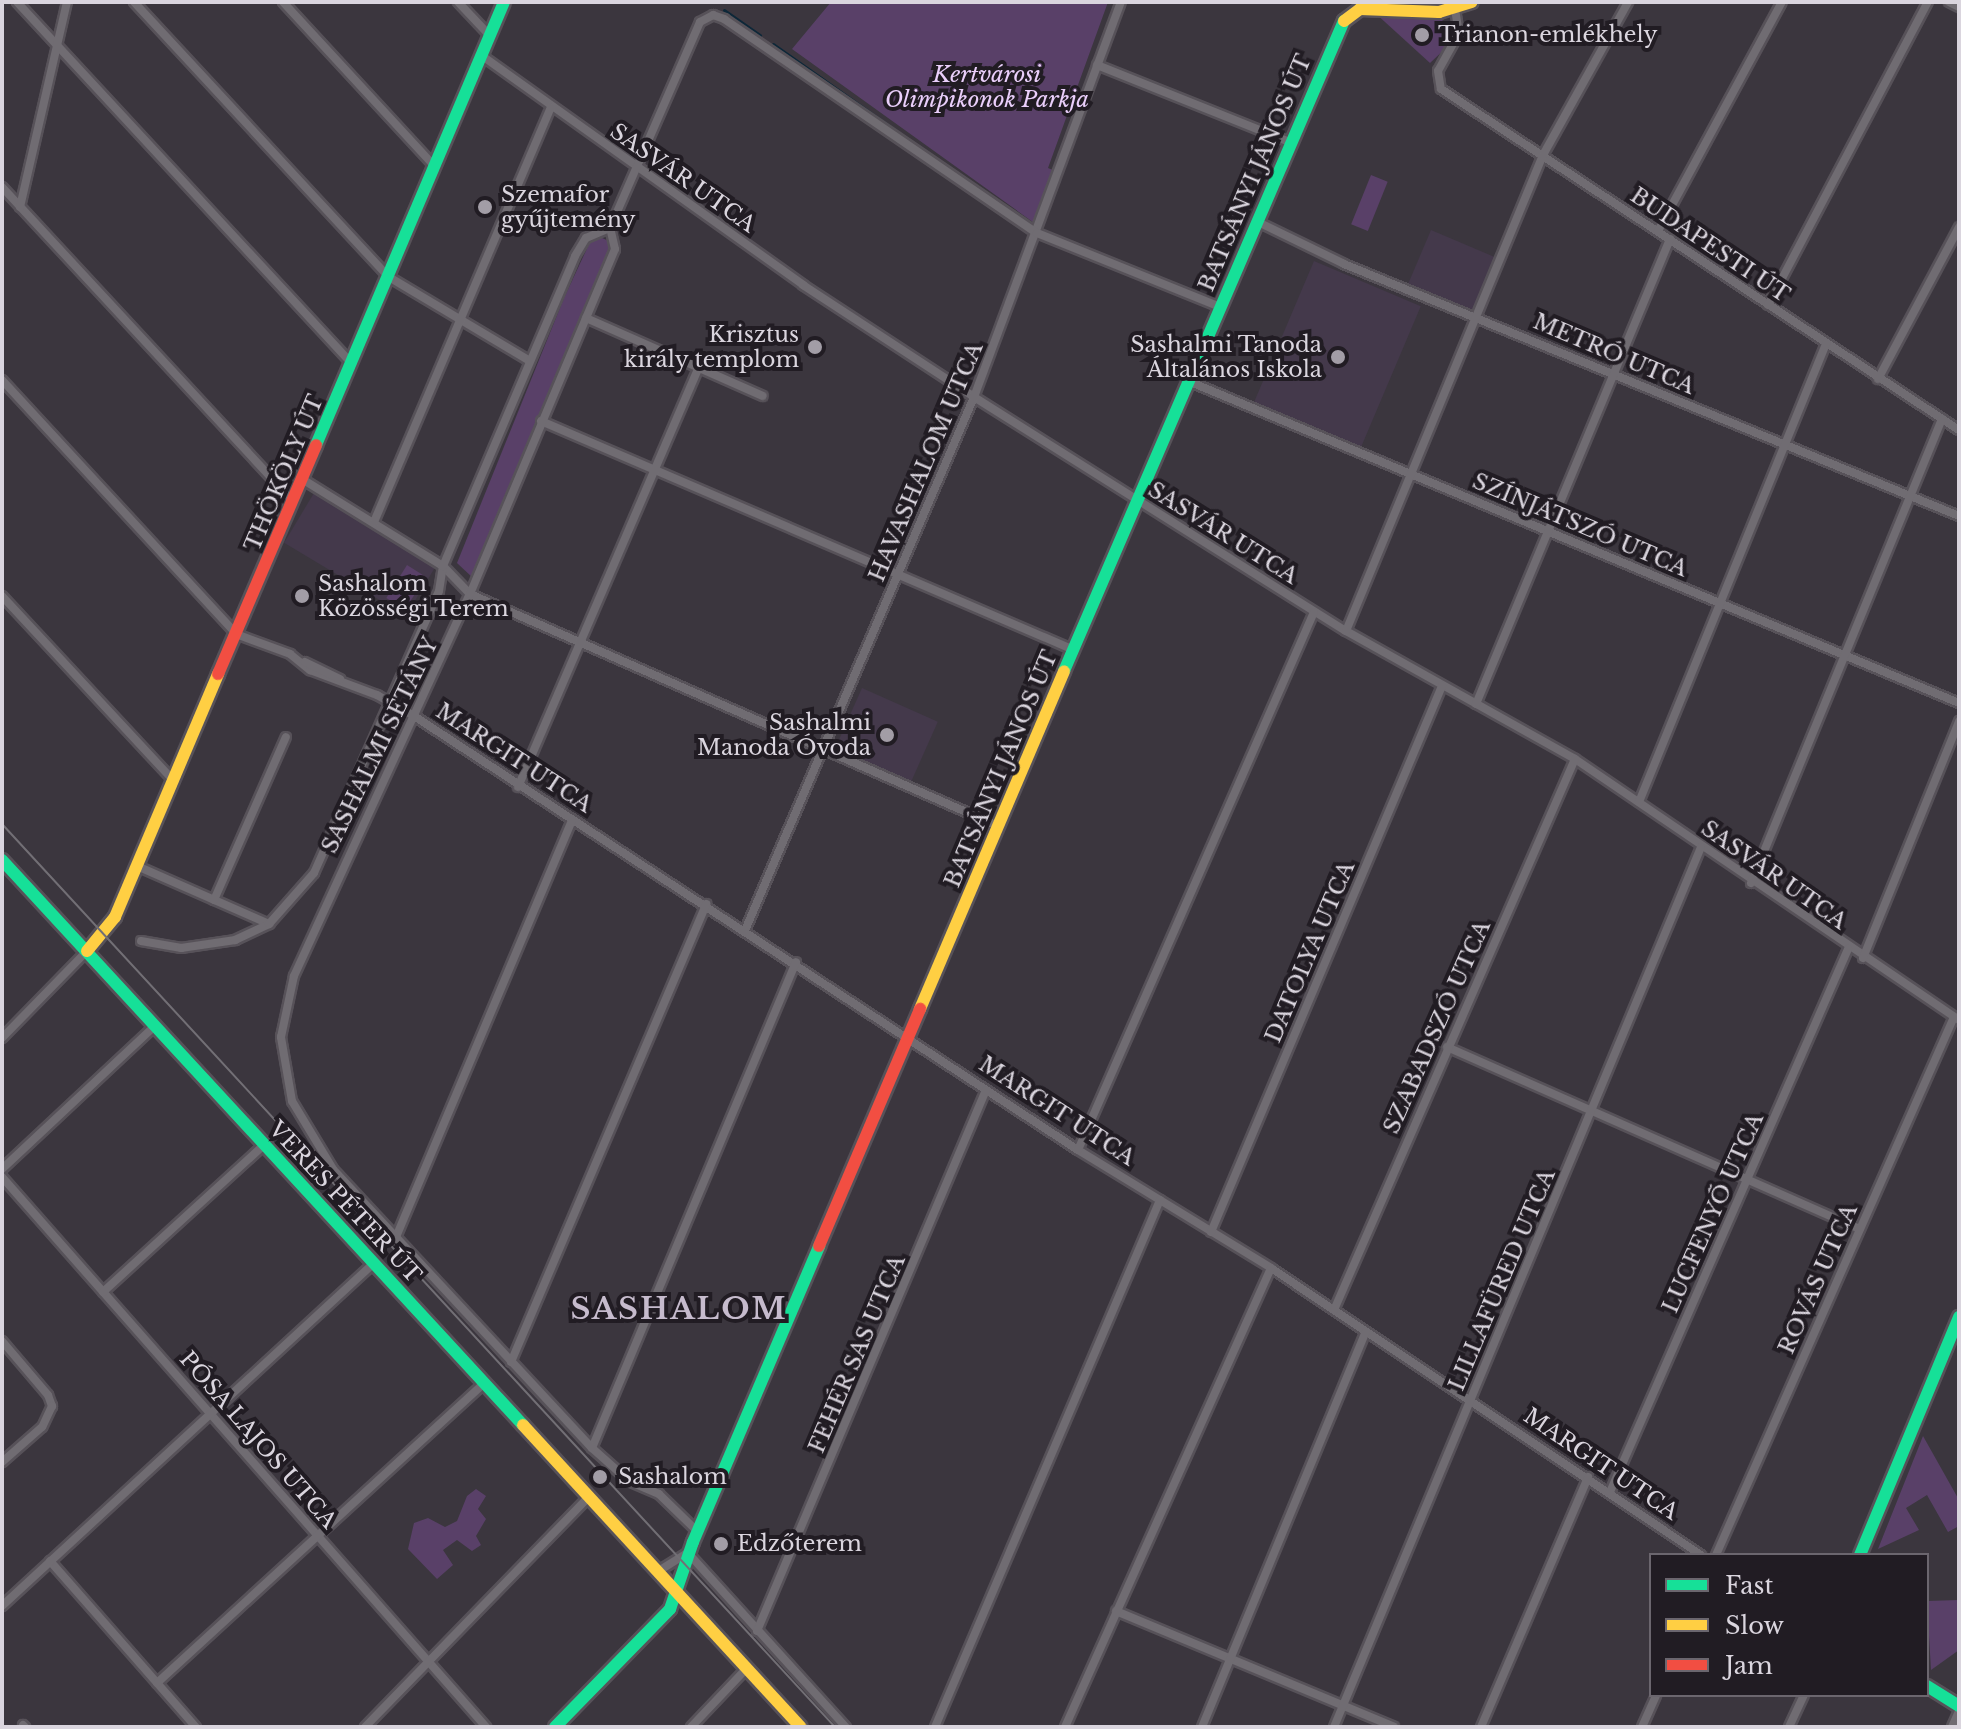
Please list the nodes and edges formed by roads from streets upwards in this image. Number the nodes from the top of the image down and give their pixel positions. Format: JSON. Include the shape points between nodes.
{"nodes":[{"id":1,"x":17,"y":2,"type":"edge"},
{"id":2,"x":67,"y":2,"type":"edge"},
{"id":3,"x":134,"y":2,"type":"edge"},
{"id":4,"x":283,"y":2,"type":"edge"},
{"id":5,"x":458,"y":2,"type":"edge"},
{"id":6,"x":504,"y":2,"type":"edge"},
{"id":7,"x":1121,"y":2,"type":"edge"},
{"id":8,"x":1471,"y":2,"type":"edge"},
{"id":9,"x":1628,"y":2,"type":"edge"},
{"id":10,"x":1782,"y":2,"type":"edge"},
{"id":11,"x":1928,"y":2,"type":"edge"},
{"id":12,"x":1949,"y":2,"type":"edge"},
{"id":13,"x":1355,"y":7,"type":"edge"},
{"id":14,"x":1959,"y":7,"type":"edge"},
{"id":15,"x":1455,"y":9,"type":"junction"},
{"id":16,"x":490,"y":36,"type":"junction"},
{"id":17,"x":58,"y":47,"type":"junction"},
{"id":18,"x":481,"y":55,"type":"junction"},
{"id":19,"x":1097,"y":65,"type":"junction"},
{"id":20,"x":551,"y":107,"type":"junction"},
{"id":21,"x":1290,"y":142,"type":"junction"},
{"id":22,"x":1543,"y":155,"type":"junction"},
{"id":23,"x":435,"y":167,"type":"junction"},
{"id":24,"x":636,"y":167,"type":"junction"},
{"id":25,"x":2,"y":187,"type":"edge"},
{"id":26,"x":20,"y":207,"type":"junction"},
{"id":27,"x":1256,"y":221,"type":"junction"},
{"id":28,"x":1959,"y":227,"type":"edge"},
{"id":29,"x":610,"y":228,"type":"junction"},
{"id":30,"x":1658,"y":231,"type":"junction"},
{"id":31,"x":1037,"y":233,"type":"junction"},
{"id":32,"x":1670,"y":239,"type":"junction"},
{"id":33,"x":389,"y":277,"type":"junction"},
{"id":34,"x":1768,"y":305,"type":"junction"},
{"id":35,"x":1220,"y":307,"type":"junction"},
{"id":36,"x":1478,"y":316,"type":"junction"},
{"id":37,"x":586,"y":318,"type":"junction"},
{"id":38,"x":459,"y":321,"type":"junction"},
{"id":39,"x":1826,"y":343,"type":"junction"},
{"id":40,"x":528,"y":360,"type":"junction"},
{"id":41,"x":352,"y":364,"type":"junction"},
{"id":42,"x":699,"y":367,"type":"junction"},
{"id":43,"x":1614,"y":374,"type":"junction"},
{"id":44,"x":1878,"y":379,"type":"junction"},
{"id":45,"x":2,"y":380,"type":"edge"},
{"id":46,"x":1188,"y":381,"type":"junction"},
{"id":47,"x":763,"y":396,"type":"dead end"},
{"id":48,"x":974,"y":397,"type":"junction"},
{"id":49,"x":1942,"y":419,"type":"junction"},
{"id":50,"x":541,"y":421,"type":"junction"},
{"id":51,"x":1959,"y":430,"type":"edge"},
{"id":52,"x":1786,"y":444,"type":"junction"},
{"id":53,"x":655,"y":468,"type":"junction"},
{"id":54,"x":1412,"y":474,"type":"junction"},
{"id":55,"x":302,"y":479,"type":"junction"},
{"id":56,"x":1910,"y":497,"type":"junction"},
{"id":57,"x":293,"y":501,"type":"junction"},
{"id":58,"x":1138,"y":502,"type":"junction"},
{"id":59,"x":1959,"y":516,"type":"edge"},
{"id":60,"x":374,"y":522,"type":"junction"},
{"id":61,"x":1548,"y":531,"type":"junction"},
{"id":62,"x":443,"y":566,"type":"junction"},
{"id":63,"x":898,"y":575,"type":"junction"},
{"id":64,"x":470,"y":594,"type":"junction"},
{"id":65,"x":2,"y":596,"type":"edge"},
{"id":66,"x":1720,"y":603,"type":"junction"},
{"id":67,"x":1314,"y":612,"type":"junction"},
{"id":68,"x":1346,"y":631,"type":"junction"},
{"id":69,"x":236,"y":634,"type":"junction"},
{"id":70,"x":581,"y":641,"type":"junction"},
{"id":71,"x":1074,"y":650,"type":"junction"},
{"id":72,"x":1843,"y":654,"type":"junction"},
{"id":73,"x":1442,"y":686,"type":"junction"},
{"id":74,"x":1959,"y":703,"type":"edge"},
{"id":75,"x":390,"y":704,"type":"junction"},
{"id":76,"x":1476,"y":704,"type":"junction"},
{"id":77,"x":414,"y":716,"type":"junction"},
{"id":78,"x":1959,"y":721,"type":"edge"},
{"id":79,"x":286,"y":737,"type":"dead end"},
{"id":80,"x":823,"y":750,"type":"junction"},
{"id":81,"x":1575,"y":759,"type":"junction"},
{"id":82,"x":173,"y":780,"type":"junction"},
{"id":83,"x":518,"y":787,"type":"junction"},
{"id":84,"x":1639,"y":802,"type":"junction"},
{"id":85,"x":572,"y":821,"type":"junction"},
{"id":86,"x":998,"y":826,"type":"junction"},
{"id":87,"x":329,"y":844,"type":"junction"},
{"id":88,"x":1701,"y":847,"type":"junction"},
{"id":89,"x":348,"y":853,"type":"junction"},
{"id":90,"x":2,"y":860,"type":"edge"},
{"id":91,"x":137,"y":866,"type":"junction"},
{"id":92,"x":1751,"y":883,"type":"junction"},
{"id":93,"x":214,"y":900,"type":"junction"},
{"id":94,"x":706,"y":904,"type":"junction"},
{"id":95,"x":269,"y":924,"type":"junction"},
{"id":96,"x":746,"y":928,"type":"junction"},
{"id":97,"x":141,"y":941,"type":"dead end"},
{"id":98,"x":1848,"y":949,"type":"junction"},
{"id":99,"x":87,"y":951,"type":"junction"},
{"id":100,"x":1863,"y":958,"type":"junction"},
{"id":101,"x":796,"y":962,"type":"junction"},
{"id":102,"x":1956,"y":1018,"type":"edge"},
{"id":103,"x":2,"y":1021,"type":"edge"},
{"id":104,"x":155,"y":1026,"type":"junction"},
{"id":105,"x":10,"y":1030,"type":"junction"},
{"id":106,"x":2,"y":1038,"type":"edge"},
{"id":107,"x":907,"y":1039,"type":"junction"},
{"id":108,"x":1447,"y":1047,"type":"junction"},
{"id":109,"x":986,"y":1090,"type":"junction"},
{"id":110,"x":1593,"y":1111,"type":"junction"},
{"id":111,"x":265,"y":1144,"type":"junction"},
{"id":112,"x":318,"y":1148,"type":"joint"},
{"id":113,"x":1078,"y":1150,"type":"junction"},
{"id":114,"x":2,"y":1169,"type":"edge"},
{"id":115,"x":2,"y":1177,"type":"edge"},
{"id":116,"x":1747,"y":1179,"type":"junction"},
{"id":117,"x":1160,"y":1200,"type":"junction"},
{"id":118,"x":1860,"y":1229,"type":"junction"},
{"id":119,"x":1211,"y":1232,"type":"junction"},
{"id":120,"x":396,"y":1237,"type":"junction"},
{"id":121,"x":374,"y":1263,"type":"junction"},
{"id":122,"x":1271,"y":1268,"type":"junction"},
{"id":123,"x":103,"y":1292,"type":"junction"},
{"id":124,"x":1334,"y":1310,"type":"junction"},
{"id":125,"x":1959,"y":1317,"type":"edge"},
{"id":126,"x":1366,"y":1332,"type":"junction"},
{"id":127,"x":2,"y":1341,"type":"edge"},
{"id":128,"x":511,"y":1362,"type":"junction"},
{"id":129,"x":484,"y":1383,"type":"junction"},
{"id":130,"x":1470,"y":1401,"type":"junction"},
{"id":131,"x":210,"y":1413,"type":"junction"},
{"id":132,"x":592,"y":1448,"type":"junction"},
{"id":133,"x":2,"y":1462,"type":"edge"},
{"id":134,"x":1588,"y":1477,"type":"junction"},
{"id":135,"x":1610,"y":1492,"type":"junction"},
{"id":136,"x":589,"y":1497,"type":"junction"},
{"id":137,"x":697,"y":1531,"type":"junction"},
{"id":138,"x":319,"y":1536,"type":"junction"},
{"id":139,"x":688,"y":1553,"type":"junction"},
{"id":140,"x":1698,"y":1553,"type":"edge"},
{"id":141,"x":1717,"y":1553,"type":"edge"},
{"id":142,"x":1861,"y":1553,"type":"edge"},
{"id":143,"x":50,"y":1561,"type":"junction"},
{"id":144,"x":657,"y":1572,"type":"junction"},
{"id":145,"x":678,"y":1594,"type":"junction"},
{"id":146,"x":2,"y":1606,"type":"edge"},
{"id":147,"x":1116,"y":1611,"type":"junction"},
{"id":148,"x":757,"y":1631,"type":"junction"},
{"id":149,"x":1231,"y":1661,"type":"junction"},
{"id":150,"x":428,"y":1662,"type":"junction"},
{"id":151,"x":747,"y":1668,"type":"junction"},
{"id":152,"x":157,"y":1683,"type":"junction"},
{"id":153,"x":1929,"y":1687,"type":"edge"},
{"id":154,"x":1655,"y":1697,"type":"edge"},
{"id":155,"x":1803,"y":1697,"type":"edge"},
{"id":156,"x":1344,"y":1706,"type":"junction"},
{"id":157,"x":1959,"y":1709,"type":"edge"},
{"id":158,"x":196,"y":1727,"type":"edge"},
{"id":159,"x":365,"y":1727,"type":"edge"},
{"id":160,"x":486,"y":1727,"type":"edge"},
{"id":161,"x":555,"y":1727,"type":"edge"},
{"id":162,"x":691,"y":1727,"type":"edge"},
{"id":163,"x":801,"y":1727,"type":"edge"},
{"id":164,"x":846,"y":1727,"type":"edge"},
{"id":165,"x":935,"y":1727,"type":"edge"},
{"id":166,"x":1065,"y":1727,"type":"edge"},
{"id":167,"x":1202,"y":1727,"type":"edge"},
{"id":168,"x":1334,"y":1727,"type":"edge"},
{"id":169,"x":1394,"y":1727,"type":"edge"},
{"id":170,"x":1481,"y":1727,"type":"edge"},
{"id":171,"x":1642,"y":1727,"type":"edge"},
{"id":172,"x":1789,"y":1727,"type":"edge"},
{"id":173,"x":1952,"y":1727,"type":"edge"}],
"edges":[{"from":1,"to":17,"type":"street"},
{"from":2,"to":17,"type":"street"},
{"from":3,"to":33,"type":"street"},
{"from":4,"to":23,"type":"street"},
{"from":5,"to":16,"type":"street"},
{"from":6,"to":16,"type":"street","name":"THÖKÖLY ÚT"},
{"from":7,"to":19,"type":"street","name":"HAVASHALOM UTCA"},
{"from":8,"to":15,"type":"street"},
{"from":9,"to":22,"type":"street"},
{"from":10,"to":30,"type":"street"},
{"from":11,"to":34,"type":"street"},
{"from":12,"to":14,"type":"street"},
{"from":13,"to":15,"type":"street"},
{"from":13,"to":21,"type":"street","name":"BATSÁNYI JÁNOS ÚT","via":[[1340,24]]},
{"from":15,"to":22,"type":"street","name":"BUDAPESTI ÚT","via":[[1459,33],[1438,71],[1441,89]]},
{"from":16,"to":18,"type":"street","name":"THÖKÖLY ÚT"},
{"from":17,"to":26,"type":"street"},
{"from":17,"to":41,"type":"street"},
{"from":18,"to":20,"type":"street","name":"SASVÁR UTCA"},
{"from":18,"to":23,"type":"street","name":"THÖKÖLY ÚT"},
{"from":19,"to":21,"type":"street"},
{"from":19,"to":31,"type":"street","name":"HAVASHALOM UTCA"},
{"from":20,"to":24,"type":"street","name":"SASVÁR UTCA"},
{"from":20,"to":38,"type":"street"},
{"from":21,"to":27,"type":"street","name":"BATSÁNYI JÁNOS ÚT"},
{"from":22,"to":30,"type":"street","name":"BUDAPESTI ÚT"},
{"from":22,"to":36,"type":"street"},
{"from":23,"to":33,"type":"street","name":"THÖKÖLY ÚT"},
{"from":24,"to":29,"type":"street","name":"SASHALMI SÉTÁNY"},
{"from":24,"to":31,"type":"street","name":"SASHALMI SÉTÁNY","via":[[700,22],[718,15]]},
{"from":24,"to":48,"type":"street","name":"SASVÁR UTCA"},
{"from":25,"to":26,"type":"street"},
{"from":26,"to":57,"type":"street"},
{"from":27,"to":35,"type":"street","name":"BATSÁNYI JÁNOS ÚT"},
{"from":27,"to":36,"type":"street","name":"METRÓ UTCA","via":[[1344,264]]},
{"from":28,"to":44,"type":"street"},
{"from":29,"to":37,"type":"street","name":"SASHALMI SÉTÁNY","via":[[615,249]]},
{"from":29,"to":40,"type":"street","name":"SASHALMI SÉTÁNY","via":[[586,238]]},
{"from":30,"to":32,"type":"street","name":"BUDAPESTI ÚT"},
{"from":31,"to":35,"type":"street"},
{"from":31,"to":48,"type":"street","name":"HAVASHALOM UTCA"},
{"from":32,"to":34,"type":"street","name":"BUDAPESTI ÚT"},
{"from":32,"to":43,"type":"street"},
{"from":33,"to":38,"type":"street"},
{"from":33,"to":41,"type":"street","name":"THÖKÖLY ÚT"},
{"from":34,"to":39,"type":"street","name":"BUDAPESTI ÚT"},
{"from":35,"to":46,"type":"street","name":"BATSÁNYI JÁNOS ÚT"},
{"from":36,"to":43,"type":"street","name":"METRÓ UTCA"},
{"from":36,"to":54,"type":"street"},
{"from":37,"to":42,"type":"street"},
{"from":37,"to":50,"type":"street","name":"SASHALMI SÉTÁNY"},
{"from":38,"to":40,"type":"street"},
{"from":38,"to":60,"type":"street"},
{"from":39,"to":44,"type":"street","name":"BUDAPESTI ÚT"},
{"from":39,"to":52,"type":"street"},
{"from":40,"to":62,"type":"street","name":"SASHALMI SÉTÁNY"},
{"from":41,"to":55,"type":"street","name":"THÖKÖLY ÚT"},
{"from":42,"to":47,"type":"street"},
{"from":42,"to":53,"type":"street"},
{"from":43,"to":52,"type":"street","name":"METRÓ UTCA"},
{"from":43,"to":61,"type":"street"},
{"from":44,"to":49,"type":"street","name":"BUDAPESTI ÚT"},
{"from":45,"to":69,"type":"street"},
{"from":46,"to":54,"type":"street","name":"SZÍNJÁTSZÓ UTCA"},
{"from":46,"to":58,"type":"street","name":"BATSÁNYI JÁNOS ÚT"},
{"from":48,"to":58,"type":"street","name":"SASVÁR UTCA"},
{"from":48,"to":63,"type":"street","name":"HAVASHALOM UTCA"},
{"from":49,"to":51,"type":"street","name":"BUDAPESTI ÚT"},
{"from":49,"to":56,"type":"street"},
{"from":50,"to":53,"type":"street"},
{"from":50,"to":64,"type":"street","name":"SASHALMI SÉTÁNY"},
{"from":52,"to":56,"type":"street","name":"METRÓ UTCA"},
{"from":52,"to":66,"type":"street"},
{"from":53,"to":63,"type":"street"},
{"from":53,"to":70,"type":"street"},
{"from":54,"to":61,"type":"street","name":"SZÍNJÁTSZÓ UTCA"},
{"from":54,"to":68,"type":"street"},
{"from":55,"to":57,"type":"street","name":"THÖKÖLY ÚT"},
{"from":55,"to":60,"type":"street"},
{"from":56,"to":59,"type":"street","name":"METRÓ UTCA"},
{"from":56,"to":72,"type":"street"},
{"from":57,"to":69,"type":"street","name":"THÖKÖLY ÚT"},
{"from":58,"to":67,"type":"street","name":"SASVÁR UTCA"},
{"from":58,"to":71,"type":"street","name":"BATSÁNYI JÁNOS ÚT"},
{"from":60,"to":62,"type":"street"},
{"from":61,"to":66,"type":"street","name":"SZÍNJÁTSZÓ UTCA"},
{"from":61,"to":76,"type":"street"},
{"from":62,"to":64,"type":"street"},
{"from":62,"to":75,"type":"street","name":"SASHALMI SÉTÁNY","via":[[439,591]]},
{"from":63,"to":71,"type":"street"},
{"from":63,"to":80,"type":"street","name":"HAVASHALOM UTCA"},
{"from":64,"to":70,"type":"street"},
{"from":64,"to":77,"type":"street","name":"SASHALMI SÉTÁNY"},
{"from":65,"to":82,"type":"street"},
{"from":66,"to":72,"type":"street","name":"SZÍNJÁTSZÓ UTCA"},
{"from":66,"to":84,"type":"street"},
{"from":67,"to":68,"type":"street","name":"SASVÁR UTCA"},
{"from":67,"to":113,"type":"street"},
{"from":68,"to":73,"type":"street","name":"SASVÁR UTCA"},
{"from":69,"to":75,"type":"street","name":"MARGIT UTCA"},
{"from":69,"to":82,"type":"street","name":"THÖKÖLY ÚT"},
{"from":70,"to":80,"type":"street"},
{"from":70,"to":83,"type":"street"},
{"from":71,"to":86,"type":"street","name":"BATSÁNYI JÁNOS ÚT"},
{"from":72,"to":74,"type":"street","name":"SZÍNJÁTSZÓ UTCA"},
{"from":72,"to":92,"type":"street"},
{"from":73,"to":76,"type":"street","name":"SASVÁR UTCA"},
{"from":73,"to":119,"type":"street","name":"DATOLYA UTCA"},
{"from":75,"to":77,"type":"street","name":"MARGIT UTCA"},
{"from":75,"to":87,"type":"street","name":"SASHALMI SÉTÁNY"},
{"from":76,"to":81,"type":"street","name":"SASVÁR UTCA"},
{"from":77,"to":83,"type":"street","name":"MARGIT UTCA"},
{"from":77,"to":89,"type":"street","name":"SASHALMI SÉTÁNY"},
{"from":78,"to":100,"type":"street"},
{"from":79,"to":93,"type":"street"},
{"from":80,"to":86,"type":"street"},
{"from":80,"to":96,"type":"street","name":"HAVASHALOM UTCA"},
{"from":81,"to":84,"type":"street","name":"SASVÁR UTCA"},
{"from":81,"to":108,"type":"street","name":"SZABADSZÓ UTCA"},
{"from":82,"to":91,"type":"street","name":"THÖKÖLY ÚT"},
{"from":83,"to":85,"type":"street","name":"MARGIT UTCA"},
{"from":84,"to":88,"type":"street","name":"SASVÁR UTCA"},
{"from":85,"to":94,"type":"street","name":"MARGIT UTCA"},
{"from":85,"to":120,"type":"street"},
{"from":86,"to":107,"type":"street","name":"BATSÁNYI JÁNOS ÚT"},
{"from":87,"to":89,"type":"street"},
{"from":87,"to":95,"type":"street","name":"SASHALMI SÉTÁNY","via":[[294,902]]},
{"from":88,"to":92,"type":"street","name":"SASVÁR UTCA"},
{"from":88,"to":110,"type":"street","name":"LILLAFÜRED UTCA"},
{"from":89,"to":112,"type":"street","name":"SASHALMI SÉTÁNY","via":[[294,976],[283,1024],[286,1083]]},
{"from":90,"to":99,"type":"street","name":"VERES PÉTER ÚT"},
{"from":91,"to":93,"type":"street"},
{"from":91,"to":99,"type":"street","name":"THÖKÖLY ÚT","via":[[107,931]]},
{"from":92,"to":98,"type":"street","name":"SASVÁR UTCA"},
{"from":93,"to":95,"type":"street"},
{"from":94,"to":96,"type":"street","name":"MARGIT UTCA"},
{"from":94,"to":128,"type":"street"},
{"from":95,"to":97,"type":"street","via":[[212,946],[181,948]]},
{"from":96,"to":101,"type":"street","name":"MARGIT UTCA"},
{"from":98,"to":100,"type":"street","name":"SASVÁR UTCA"},
{"from":98,"to":116,"type":"street","name":"LUCFENYŐ UTCA"},
{"from":99,"to":104,"type":"street","name":"VERES PÉTER ÚT"},
{"from":99,"to":105,"type":"street"},
{"from":100,"to":102,"type":"street","name":"SASVÁR UTCA"},
{"from":101,"to":107,"type":"street","name":"MARGIT UTCA"},
{"from":101,"to":132,"type":"street"},
{"from":102,"to":118,"type":"street","name":"ROVÁS UTCA"},
{"from":103,"to":105,"type":"street"},
{"from":104,"to":111,"type":"street","name":"VERES PÉTER ÚT"},
{"from":104,"to":114,"type":"street"},
{"from":105,"to":106,"type":"street"},
{"from":107,"to":109,"type":"street","name":"MARGIT UTCA"},
{"from":107,"to":137,"type":"street","name":"BATSÁNYI JÁNOS ÚT"},
{"from":108,"to":110,"type":"street"},
{"from":108,"to":124,"type":"street","name":"SZABADSZÓ UTCA"},
{"from":109,"to":113,"type":"street","name":"MARGIT UTCA"},
{"from":109,"to":148,"type":"street","name":"FEHÉR SAS UTCA"},
{"from":110,"to":116,"type":"street"},
{"from":110,"to":130,"type":"street","name":"LILLAFÜRED UTCA"},
{"from":111,"to":121,"type":"street","name":"VERES PÉTER ÚT"},
{"from":111,"to":123,"type":"street"},
{"from":112,"to":120,"type":"street","name":"VERES PÉTER ÚT"},
{"from":113,"to":117,"type":"street","name":"MARGIT UTCA"},
{"from":115,"to":123,"type":"street","name":"PÓSA LAJOS UTCA"},
{"from":116,"to":118,"type":"street"},
{"from":116,"to":135,"type":"street","name":"LUCFENYŐ UTCA"},
{"from":117,"to":119,"type":"street","name":"MARGIT UTCA"},
{"from":117,"to":165,"type":"street"},
{"from":118,"to":141,"type":"street","name":"ROVÁS UTCA"},
{"from":119,"to":122,"type":"street","name":"MARGIT UTCA"},
{"from":120,"to":128,"type":"street","name":"VERES PÉTER ÚT"},
{"from":121,"to":129,"type":"street","name":"VERES PÉTER ÚT"},
{"from":121,"to":131,"type":"street"},
{"from":122,"to":124,"type":"street","name":"MARGIT UTCA"},
{"from":122,"to":147,"type":"street"},
{"from":123,"to":131,"type":"street","name":"PÓSA LAJOS UTCA"},
{"from":124,"to":126,"type":"street","name":"MARGIT UTCA"},
{"from":125,"to":142,"type":"street"},
{"from":126,"to":130,"type":"street","name":"MARGIT UTCA"},
{"from":126,"to":149,"type":"street"},
{"from":127,"to":133,"type":"street","via":[[52,1406],[42,1427]]},
{"from":128,"to":132,"type":"street","name":"VERES PÉTER ÚT"},
{"from":129,"to":136,"type":"street","name":"VERES PÉTER ÚT"},
{"from":129,"to":138,"type":"street"},
{"from":130,"to":134,"type":"street","name":"MARGIT UTCA"},
{"from":130,"to":156,"type":"street","name":"LILLAFÜRED UTCA"},
{"from":131,"to":138,"type":"street","name":"PÓSA LAJOS UTCA"},
{"from":131,"to":143,"type":"street"},
{"from":132,"to":137,"type":"street","name":"VERES PÉTER ÚT","via":[[629,1481],[659,1494]]},
{"from":134,"to":135,"type":"street","name":"MARGIT UTCA"},
{"from":134,"to":170,"type":"street"},
{"from":135,"to":140,"type":"street","name":"MARGIT UTCA"},
{"from":136,"to":144,"type":"street","name":"VERES PÉTER ÚT"},
{"from":136,"to":150,"type":"street"},
{"from":137,"to":139,"type":"street","name":"BATSÁNYI JÁNOS ÚT"},
{"from":138,"to":150,"type":"street","name":"PÓSA LAJOS UTCA"},
{"from":138,"to":152,"type":"street"},
{"from":139,"to":144,"type":"street"},
{"from":139,"to":145,"type":"street","name":"BATSÁNYI JÁNOS ÚT"},
{"from":139,"to":148,"type":"street"},
{"from":143,"to":146,"type":"street"},
{"from":143,"to":152,"type":"street"},
{"from":144,"to":145,"type":"street","name":"VERES PÉTER ÚT"},
{"from":145,"to":151,"type":"street","name":"VERES PÉTER ÚT"},
{"from":145,"to":161,"type":"street","via":[[670,1609]]},
{"from":147,"to":149,"type":"street"},
{"from":147,"to":166,"type":"street"},
{"from":148,"to":164,"type":"street"},
{"from":149,"to":156,"type":"street"},
{"from":149,"to":167,"type":"street"},
{"from":150,"to":159,"type":"street"},
{"from":150,"to":160,"type":"street","name":"PÓSA LAJOS UTCA"},
{"from":151,"to":162,"type":"street"},
{"from":151,"to":163,"type":"street","name":"VERES PÉTER ÚT"},
{"from":152,"to":158,"type":"street"},
{"from":153,"to":157,"type":"street"},
{"from":154,"to":171,"type":"street"},
{"from":155,"to":172,"type":"street"},
{"from":156,"to":168,"type":"street","name":"LILLAFÜRED UTCA"},
{"from":156,"to":169,"type":"street"},
{"from":157,"to":173,"type":"street"}]}
